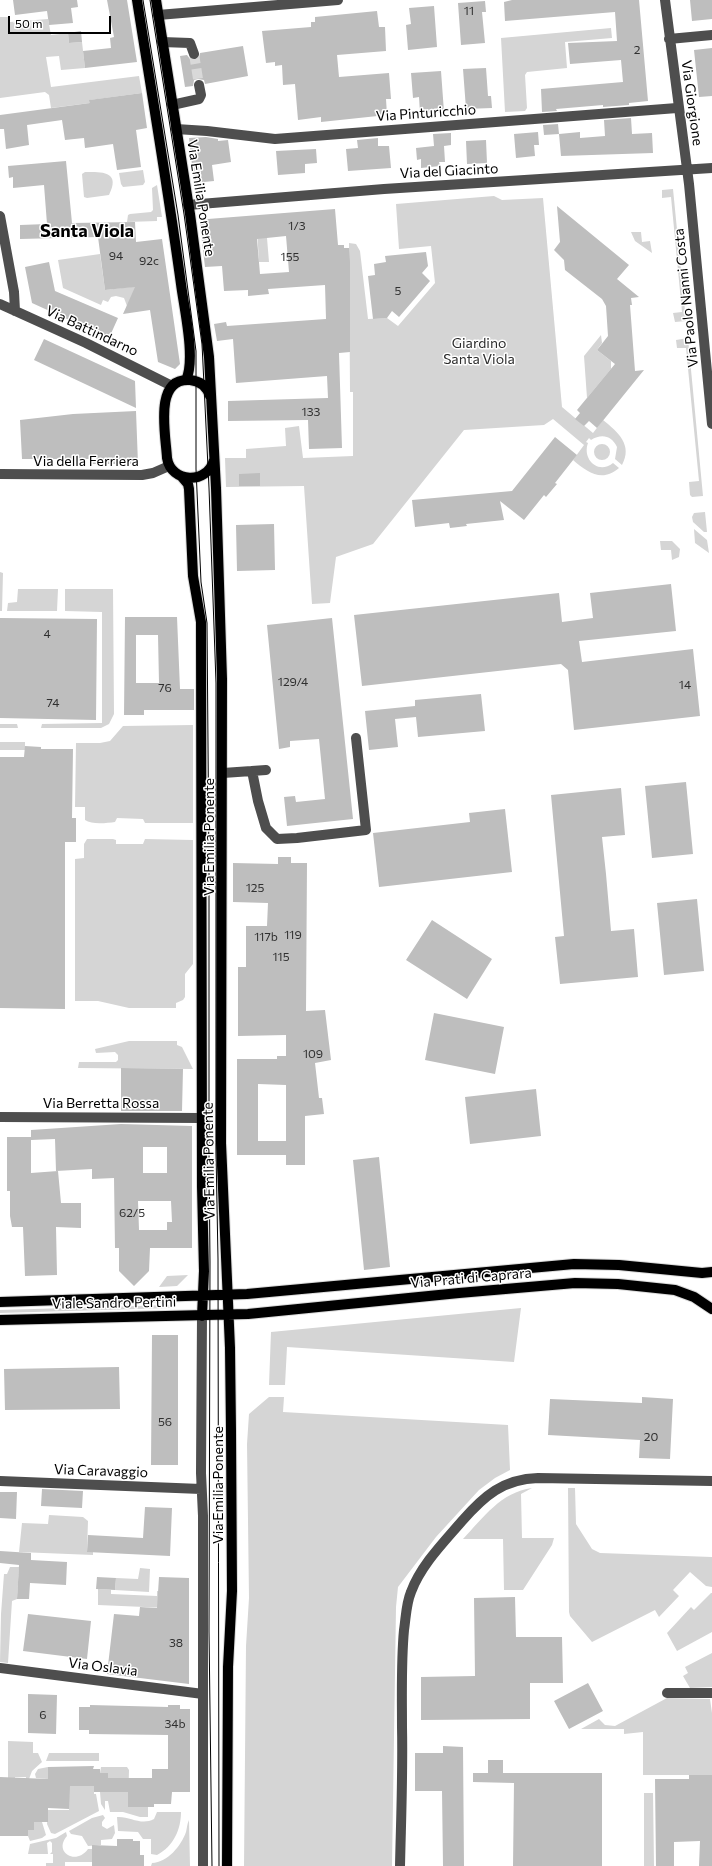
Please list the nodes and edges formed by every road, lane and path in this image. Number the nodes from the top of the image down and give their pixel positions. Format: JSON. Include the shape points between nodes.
{"nodes":[{"id":1,"x":137,"y":0,"type":"edge"},
{"id":2,"x":156,"y":0,"type":"edge"},
{"id":3,"x":338,"y":0,"type":"edge"},
{"id":4,"x":664,"y":0,"type":"edge"},
{"id":5,"x":158,"y":15,"type":"junction"},
{"id":6,"x":712,"y":35,"type":"edge"},
{"id":7,"x":669,"y":39,"type":"junction"},
{"id":8,"x":162,"y":42,"type":"junction"},
{"id":9,"x":194,"y":54,"type":"tunnel mouth"},
{"id":10,"x":199,"y":85,"type":"tunnel mouth"},
{"id":11,"x":172,"y":105,"type":"junction"},
{"id":12,"x":677,"y":108,"type":"junction"},
{"id":13,"x":176,"y":130,"type":"junction"},
{"id":14,"x":712,"y":168,"type":"edge"},
{"id":15,"x":687,"y":170,"type":"junction"},
{"id":16,"x":188,"y":205,"type":"junction"},
{"id":17,"x":0,"y":216,"type":"edge"},
{"id":18,"x":0,"y":304,"type":"edge"},
{"id":19,"x":15,"y":311,"type":"junction"},
{"id":20,"x":186,"y":380,"type":"junction"},
{"id":21,"x":172,"y":386,"type":"junction"},
{"id":22,"x":212,"y":400,"type":"junction"},
{"id":23,"x":712,"y":424,"type":"edge"},
{"id":24,"x":214,"y":456,"type":"junction"},
{"id":25,"x":169,"y":466,"type":"junction"},
{"id":26,"x":0,"y":474,"type":"edge"},
{"id":27,"x":182,"y":477,"type":"junction"},
{"id":28,"x":356,"y":738,"type":"dead end"},
{"id":29,"x":266,"y":770,"type":"dead end"},
{"id":30,"x":252,"y":771,"type":"junction"},
{"id":31,"x":223,"y":773,"type":"junction"},
{"id":32,"x":0,"y":1117,"type":"edge"},
{"id":33,"x":202,"y":1118,"type":"junction"},
{"id":34,"x":712,"y":1272,"type":"edge"},
{"id":35,"x":227,"y":1295,"type":"junction"},
{"id":36,"x":203,"y":1296,"type":"junction"},
{"id":37,"x":0,"y":1302,"type":"edge"},
{"id":38,"x":712,"y":1309,"type":"edge"},
{"id":39,"x":228,"y":1315,"type":"junction"},
{"id":40,"x":202,"y":1316,"type":"junction"},
{"id":41,"x":0,"y":1320,"type":"edge"},
{"id":42,"x":0,"y":1481,"type":"edge"},
{"id":43,"x":712,"y":1481,"type":"edge"},
{"id":44,"x":201,"y":1489,"type":"junction"},
{"id":45,"x":0,"y":1668,"type":"edge"},
{"id":46,"x":667,"y":1693,"type":"dead end"},
{"id":47,"x":712,"y":1693,"type":"edge"},
{"id":48,"x":203,"y":1694,"type":"junction"},
{"id":49,"x":203,"y":1866,"type":"edge"},
{"id":50,"x":227,"y":1866,"type":"edge"},
{"id":51,"x":400,"y":1866,"type":"edge"}],
"edges":[{"from":1,"to":20,"type":"main road","via":[[172,216],[189,345],[190,368]]},
{"from":2,"to":5,"type":"main road","name":"Via Emilia Ponente"},
{"from":3,"to":5,"type":"street"},
{"from":4,"to":7,"type":"street","name":"Via Giorgione"},
{"from":5,"to":8,"type":"main road","name":"Via Emilia Ponente"},
{"from":6,"to":7,"type":"street"},
{"from":7,"to":12,"type":"street","name":"Via Giorgione"},
{"from":8,"to":9,"type":"street","via":[[190,43]]},
{"from":8,"to":11,"type":"main road","name":"Via Emilia Ponente"},
{"from":10,"to":11,"type":"street","via":[[199,99]]},
{"from":11,"to":13,"type":"main road","name":"Via Emilia Ponente"},
{"from":12,"to":13,"type":"street","name":"Via Pinturicchio","via":[[275,139]]},
{"from":12,"to":15,"type":"street","name":"Via Giorgione"},
{"from":13,"to":16,"type":"main road","name":"Via Emilia Ponente"},
{"from":14,"to":15,"type":"street","name":"Via del Giacinto"},
{"from":15,"to":16,"type":"street","name":"Via del Giacinto","via":[[377,189]]},
{"from":15,"to":23,"type":"street","name":"Via Paolo Nanni Costa"},
{"from":16,"to":22,"type":"main road","name":"Via Emilia Ponente","via":[[209,357]]},
{"from":17,"to":19,"type":"street"},
{"from":18,"to":19,"type":"street","name":"Via Battindarno"},
{"from":19,"to":21,"type":"street","name":"Via Battindarno"},
{"from":20,"to":21,"type":"main road"},
{"from":20,"to":22,"type":"main road","via":[[202,384]]},
{"from":21,"to":25,"type":"main road","via":[[164,402]]},
{"from":22,"to":24,"type":"main road","name":"Via Emilia Ponente"},
{"from":24,"to":27,"type":"main road","name":"Via Emilia Ponente","via":[[211,469],[205,474],[192,479]]},
{"from":24,"to":31,"type":"main road","name":"Via Emilia Ponente"},
{"from":25,"to":26,"type":"street","name":"Via della Ferriera","via":[[142,476]]},
{"from":25,"to":27,"type":"main road","name":"Via Emilia Ponente"},
{"from":27,"to":33,"type":"main road","name":"Via Emilia Ponente","via":[[189,489],[193,576],[201,617]]},
{"from":28,"to":30,"type":"street","via":[[366,830],[277,839],[266,828]]},
{"from":29,"to":30,"type":"street"},
{"from":30,"to":31,"type":"street"},
{"from":31,"to":35,"type":"main road","name":"Via Emilia Ponente","via":[[221,1143]]},
{"from":32,"to":33,"type":"street","name":"Via Berretta Rossa"},
{"from":33,"to":36,"type":"main road","name":"Via Emilia Ponente"},
{"from":34,"to":35,"type":"main road","name":"Via Prati di Caprara","via":[[574,1264]]},
{"from":35,"to":36,"type":"main road","name":"Viale Sandro Pertini"},
{"from":35,"to":39,"type":"main road","name":"Via Emilia Ponente"},
{"from":36,"to":37,"type":"main road","name":"Viale Sandro Pertini"},
{"from":36,"to":40,"type":"main road","name":"Via Emilia Ponente"},
{"from":38,"to":39,"type":"main road","name":"Via Prati di Caprara","via":[[694,1297],[675,1290],[618,1284],[575,1283]]},
{"from":39,"to":40,"type":"main road","name":"Viale Sandro Pertini"},
{"from":39,"to":50,"type":"main road","name":"Via Emilia Ponente","via":[[232,1431],[232,1590],[228,1667]]},
{"from":40,"to":41,"type":"main road","name":"Viale Sandro Pertini"},
{"from":40,"to":44,"type":"street","name":"Via Emilia Ponente"},
{"from":42,"to":44,"type":"street","name":"Via Caravaggio"},
{"from":43,"to":51,"type":"street","via":[[519,1479],[475,1505],[444,1542],[421,1573],[411,1591],[407,1606],[402,1656]]},
{"from":44,"to":48,"type":"street","name":"Via Emilia Ponente"},
{"from":45,"to":48,"type":"street","name":"Via Oslavia"},
{"from":46,"to":47,"type":"street"},
{"from":48,"to":49,"type":"street","name":"Via Emilia Ponente"}]}
